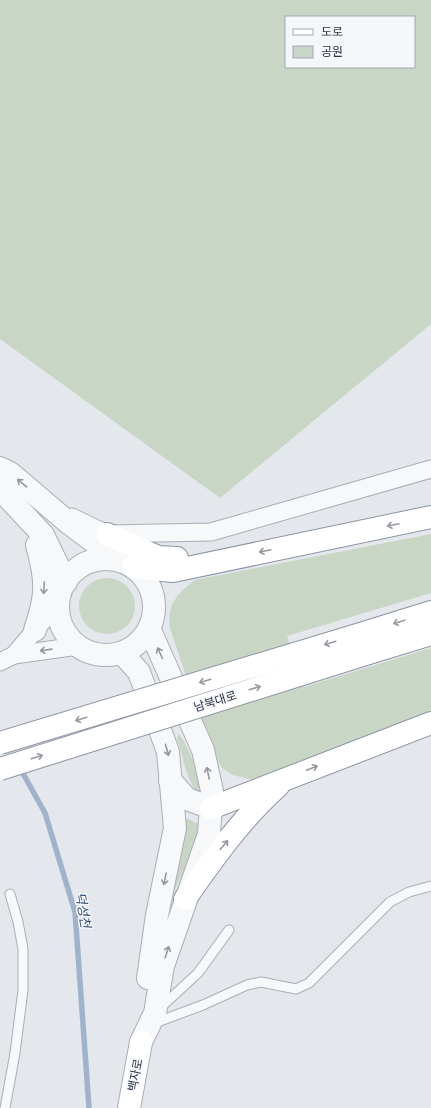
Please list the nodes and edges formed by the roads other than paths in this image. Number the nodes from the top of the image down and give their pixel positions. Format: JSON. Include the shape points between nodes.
{"nodes":[{"id":1,"x":0,"y":468,"type":"edge"},
{"id":2,"x":431,"y":469,"type":"edge"},
{"id":3,"x":0,"y":489,"type":"edge"},
{"id":4,"x":48,"y":505,"type":"junction"},
{"id":5,"x":431,"y":517,"type":"edge"},
{"id":6,"x":32,"y":523,"type":"junction"},
{"id":7,"x":107,"y":534,"type":"junction"},
{"id":8,"x":218,"y":561,"type":"junction"},
{"id":9,"x":125,"y":563,"type":"junction"},
{"id":10,"x":66,"y":582,"type":"junction"},
{"id":11,"x":58,"y":603,"type":"junction"},
{"id":12,"x":431,"y":612,"type":"edge"},
{"id":13,"x":149,"y":628,"type":"junction"},
{"id":14,"x":35,"y":630,"type":"junction"},
{"id":15,"x":431,"y":634,"type":"edge"},
{"id":16,"x":370,"y":642,"type":"junction"},
{"id":17,"x":78,"y":646,"type":"junction"},
{"id":18,"x":122,"y":653,"type":"junction"},
{"id":19,"x":7,"y":658,"type":"edge"},
{"id":20,"x":431,"y":723,"type":"edge"},
{"id":21,"x":0,"y":743,"type":"edge"},
{"id":22,"x":0,"y":769,"type":"edge"},
{"id":23,"x":288,"y":777,"type":"junction"},
{"id":24,"x":170,"y":780,"type":"junction"},
{"id":25,"x":211,"y":808,"type":"junction"},
{"id":26,"x":431,"y":886,"type":"edge"},
{"id":27,"x":10,"y":894,"type":"dead end"},
{"id":28,"x":185,"y":899,"type":"junction"},
{"id":29,"x":230,"y":930,"type":"dead end"},
{"id":30,"x":148,"y":1027,"type":"junction"},
{"id":31,"x":5,"y":1108,"type":"edge"},
{"id":32,"x":129,"y":1108,"type":"edge"}],
"edges":[{"from":4,"to":1,"type":"street","one_way":true,"via":[[10,473]]},
{"from":2,"to":7,"type":"street","via":[[211,532]]},
{"from":3,"to":6,"type":"street"},
{"from":4,"to":7,"type":"street"},
{"from":4,"to":9,"type":"street"},
{"from":5,"to":8,"type":"main road","one_way":true},
{"from":6,"to":10,"type":"street","via":[[43,535]]},
{"from":6,"to":14,"type":"street","one_way":true,"via":[[45,574],[43,605]]},
{"from":7,"to":8,"type":"main road","via":[[158,557]]},
{"from":8,"to":9,"type":"main road","via":[[173,571]]},
{"from":9,"to":10,"type":"street","via":[[101,559],[85,564],[72,573]]},
{"from":9,"to":13,"type":"street","via":[[144,577],[152,591],[154,606]]},
{"from":10,"to":11,"type":"street"},
{"from":11,"to":14,"type":"street"},
{"from":11,"to":17,"type":"street","via":[[60,620],[67,635]]},
{"from":12,"to":16,"type":"main road","name":"남북대로","one_way":true},
{"from":13,"to":18,"type":"street","via":[[135,646]]},
{"from":25,"to":13,"type":"street","one_way":true,"via":[[212,791],[203,750]]},
{"from":14,"to":19,"type":"street"},
{"from":15,"to":16,"type":"main road","name":"남북대로"},
{"from":16,"to":21,"type":"main road","name":"남북대로","one_way":true,"bridge":true},
{"from":22,"to":16,"type":"main road","name":"남북대로","one_way":true,"bridge":true},
{"from":17,"to":18,"type":"street","via":[[91,653]]},
{"from":17,"to":19,"type":"street","one_way":true},
{"from":18,"to":24,"type":"street","one_way":true,"via":[[139,672],[168,752]]},
{"from":23,"to":20,"type":"main road","one_way":true},
{"from":23,"to":25,"type":"main road"},
{"from":28,"to":23,"type":"main road","one_way":true,"via":[[220,850],[257,805]]},
{"from":24,"to":25,"type":"street","via":[[187,799]]},
{"from":24,"to":30,"type":"street","one_way":true,"via":[[175,828],[140,1021]]},
{"from":25,"to":28,"type":"street","via":[[209,834]]},
{"from":26,"to":30,"type":"lane","via":[[409,892],[390,902],[308,983],[296,989],[260,982],[247,985]]},
{"from":27,"to":31,"type":"lane","via":[[23,949],[23,990]]},
{"from":30,"to":28,"type":"street","one_way":true,"via":[[163,966]]},
{"from":29,"to":30,"type":"lane","via":[[198,973]]},
{"from":30,"to":32,"type":"main road","name":"백자로"}]}
